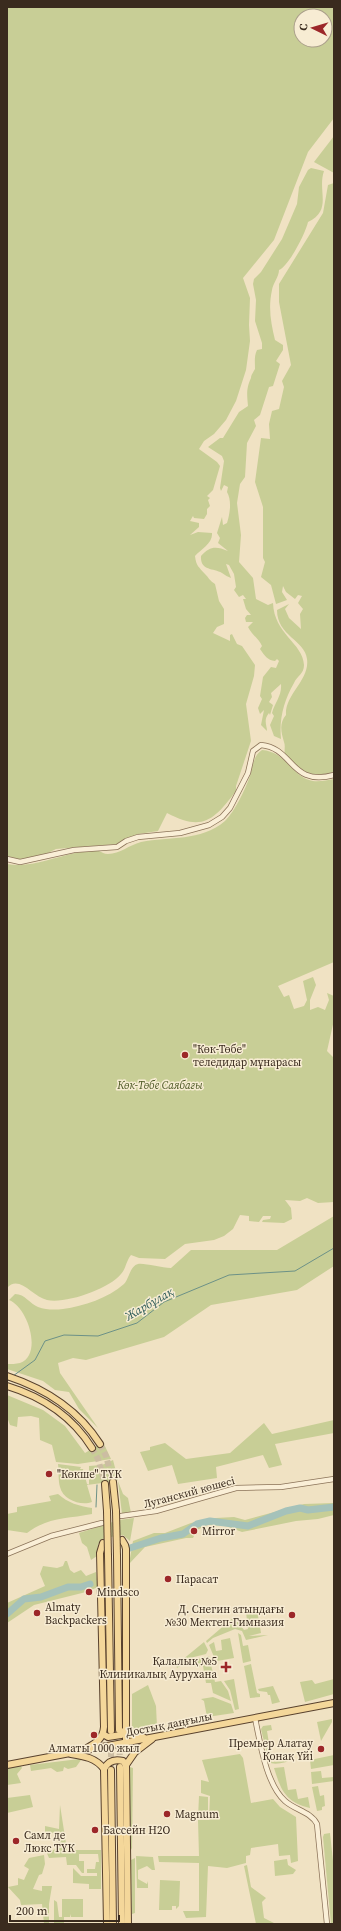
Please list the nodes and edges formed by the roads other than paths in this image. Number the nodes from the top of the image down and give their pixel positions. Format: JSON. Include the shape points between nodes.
{"nodes":[{"id":1,"x":334,"y":775,"type":"edge"},
{"id":2,"x":7,"y":858,"type":"edge"},
{"id":3,"x":7,"y":1376,"type":"edge"},
{"id":4,"x":7,"y":1386,"type":"edge"},
{"id":5,"x":100,"y":1444,"type":"tunnel mouth"},
{"id":6,"x":92,"y":1448,"type":"tunnel mouth"},
{"id":7,"x":334,"y":1479,"type":"edge"},
{"id":8,"x":113,"y":1482,"type":"tunnel mouth"},
{"id":9,"x":105,"y":1484,"type":"tunnel mouth"},
{"id":10,"x":121,"y":1516,"type":"dead end"},
{"id":11,"x":102,"y":1523,"type":"dead end"},
{"id":12,"x":122,"y":1540,"type":"dead end"},
{"id":13,"x":103,"y":1543,"type":"dead end"},
{"id":14,"x":7,"y":1554,"type":"edge"},
{"id":15,"x":108,"y":1571,"type":"junction"},
{"id":16,"x":117,"y":1572,"type":"junction"},
{"id":17,"x":125,"y":1579,"type":"junction"},
{"id":18,"x":100,"y":1585,"type":"junction"},
{"id":19,"x":122,"y":1600,"type":"junction"},
{"id":20,"x":104,"y":1603,"type":"junction"},
{"id":21,"x":102,"y":1624,"type":"junction"},
{"id":22,"x":125,"y":1624,"type":"junction"},
{"id":23,"x":118,"y":1644,"type":"junction"},
{"id":24,"x":110,"y":1645,"type":"junction"},
{"id":25,"x":334,"y":1703,"type":"edge"},
{"id":26,"x":255,"y":1718,"type":"junction"},
{"id":27,"x":123,"y":1729,"type":"junction"},
{"id":28,"x":111,"y":1731,"type":"tunnel mouth"},
{"id":29,"x":103,"y":1734,"type":"junction"},
{"id":30,"x":155,"y":1737,"type":"junction"},
{"id":31,"x":126,"y":1742,"type":"junction"},
{"id":32,"x":82,"y":1750,"type":"junction"},
{"id":33,"x":61,"y":1754,"type":"junction"},
{"id":34,"x":7,"y":1765,"type":"edge"},
{"id":35,"x":126,"y":1765,"type":"junction"},
{"id":36,"x":120,"y":1767,"type":"tunnel mouth"},
{"id":37,"x":104,"y":1769,"type":"junction"},
{"id":38,"x":111,"y":1770,"type":"tunnel mouth"},
{"id":39,"x":107,"y":1924,"type":"edge"},
{"id":40,"x":113,"y":1924,"type":"edge"},
{"id":41,"x":122,"y":1924,"type":"edge"},
{"id":42,"x":128,"y":1924,"type":"edge"},
{"id":43,"x":327,"y":1924,"type":"edge"}],
"edges":[{"from":1,"to":2,"type":"street","via":[[323,778],[308,777],[278,751],[260,745],[253,751],[248,773],[230,808],[222,817],[208,825],[180,834],[138,837],[117,847],[74,850],[20,862]]},
{"from":3,"to":5,"type":"main road","via":[[52,1395],[79,1417]]},
{"from":4,"to":6,"type":"main road","via":[[47,1403],[73,1423]]},
{"from":7,"to":10,"type":"street","name":"Луганский көшесі","via":[[281,1487],[236,1488],[156,1511]]},
{"from":8,"to":16,"type":"main road","bridge":true},
{"from":9,"to":15,"type":"main road","bridge":true},
{"from":11,"to":14,"type":"street","via":[[51,1536]]},
{"from":12,"to":17,"type":"main road","via":[[126,1545]]},
{"from":13,"to":18,"type":"main road","via":[[100,1548]]},
{"from":15,"to":20,"type":"main road"},
{"from":15,"to":24,"type":"main road"},
{"from":16,"to":19,"type":"main road"},
{"from":16,"to":23,"type":"main road"},
{"from":17,"to":19,"type":"main road"},
{"from":17,"to":22,"type":"main road"},
{"from":18,"to":20,"type":"main road"},
{"from":18,"to":21,"type":"main road"},
{"from":19,"to":22,"type":"main road"},
{"from":19,"to":23,"type":"main road"},
{"from":20,"to":21,"type":"main road"},
{"from":20,"to":24,"type":"main road"},
{"from":21,"to":29,"type":"main road"},
{"from":22,"to":27,"type":"main road"},
{"from":23,"to":27,"type":"main road"},
{"from":24,"to":28,"type":"main road"},
{"from":25,"to":26,"type":"main road","name":"Достық даңғылы"},
{"from":26,"to":30,"type":"main road","name":"Достық даңғылы"},
{"from":26,"to":43,"type":"street","via":[[264,1758],[279,1795],[294,1808],[312,1817],[317,1824]]},
{"from":27,"to":29,"type":"main road","via":[[121,1735],[108,1737]]},
{"from":27,"to":30,"type":"main road","via":[[133,1736]]},
{"from":27,"to":31,"type":"main road"},
{"from":29,"to":32,"type":"main road","via":[[99,1740]]},
{"from":30,"to":31,"type":"main road","name":"Достық даңғылы"},
{"from":30,"to":35,"type":"main road","via":[[135,1752]]},
{"from":31,"to":32,"type":"main road","name":"Достық даңғылы"},
{"from":32,"to":33,"type":"main road","name":"Достық даңғылы"},
{"from":33,"to":34,"type":"main road","name":"Достық даңғылы"},
{"from":33,"to":37,"type":"main road","via":[[87,1757],[98,1762]]},
{"from":35,"to":37,"type":"main road","via":[[123,1761],[116,1760],[108,1763]]},
{"from":35,"to":42,"type":"main road"},
{"from":36,"to":41,"type":"main road"},
{"from":37,"to":39,"type":"main road"},
{"from":38,"to":40,"type":"main road"}]}
